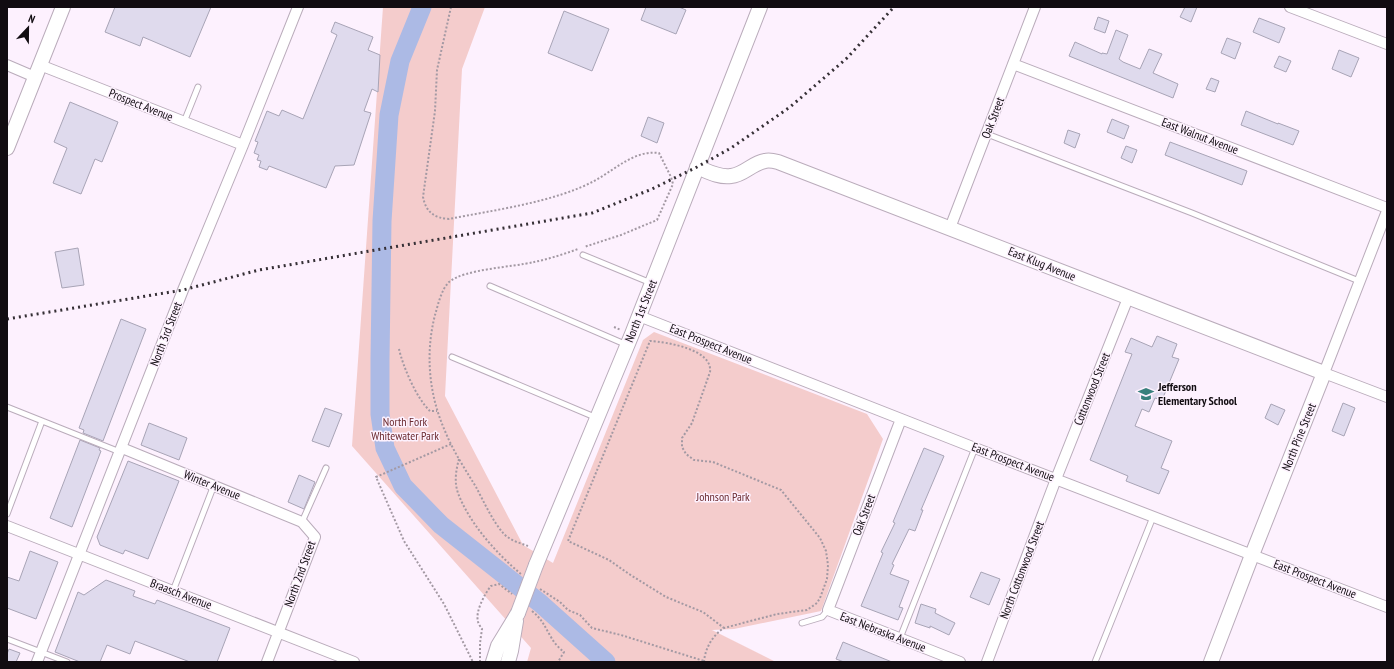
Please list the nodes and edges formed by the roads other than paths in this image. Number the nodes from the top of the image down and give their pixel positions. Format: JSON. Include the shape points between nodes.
{"nodes":[{"id":1,"x":62,"y":7,"type":"edge"},
{"id":2,"x":298,"y":7,"type":"edge"},
{"id":3,"x":760,"y":7,"type":"edge"},
{"id":4,"x":1035,"y":7,"type":"edge"},
{"id":5,"x":1290,"y":7,"type":"edge"},
{"id":6,"x":1387,"y":44,"type":"edge"},
{"id":7,"x":1013,"y":64,"type":"junction"},
{"id":8,"x":7,"y":65,"type":"edge"},
{"id":9,"x":38,"y":71,"type":"junction"},
{"id":10,"x":198,"y":87,"type":"dead end"},
{"id":11,"x":184,"y":122,"type":"junction"},
{"id":12,"x":987,"y":134,"type":"junction"},
{"id":13,"x":243,"y":146,"type":"junction"},
{"id":14,"x":7,"y":148,"type":"edge"},
{"id":15,"x":697,"y":167,"type":"junction"},
{"id":16,"x":1387,"y":208,"type":"edge"},
{"id":17,"x":1387,"y":211,"type":"edge"},
{"id":18,"x":950,"y":228,"type":"junction"},
{"id":19,"x":583,"y":255,"type":"dead end"},
{"id":20,"x":1359,"y":281,"type":"junction"},
{"id":21,"x":652,"y":283,"type":"junction"},
{"id":22,"x":490,"y":286,"type":"dead end"},
{"id":23,"x":1128,"y":298,"type":"junction"},
{"id":24,"x":639,"y":316,"type":"junction"},
{"id":25,"x":627,"y":345,"type":"junction"},
{"id":26,"x":452,"y":357,"type":"dead end"},
{"id":27,"x":1324,"y":373,"type":"junction"},
{"id":28,"x":1387,"y":396,"type":"edge"},
{"id":29,"x":7,"y":408,"type":"edge"},
{"id":30,"x":598,"y":418,"type":"junction"},
{"id":31,"x":901,"y":419,"type":"junction"},
{"id":32,"x":42,"y":421,"type":"junction"},
{"id":33,"x":975,"y":448,"type":"junction"},
{"id":34,"x":121,"y":450,"type":"junction"},
{"id":35,"x":326,"y":468,"type":"dead end"},
{"id":36,"x":1056,"y":479,"type":"junction"},
{"id":37,"x":214,"y":485,"type":"junction"},
{"id":38,"x":7,"y":514,"type":"edge"},
{"id":39,"x":1153,"y":517,"type":"junction"},
{"id":40,"x":302,"y":522,"type":"junction"},
{"id":41,"x":7,"y":526,"type":"edge"},
{"id":42,"x":79,"y":554,"type":"junction"},
{"id":43,"x":1252,"y":555,"type":"junction"},
{"id":44,"x":173,"y":591,"type":"junction"},
{"id":45,"x":1387,"y":607,"type":"edge"},
{"id":46,"x":828,"y":610,"type":"junction"},
{"id":47,"x":518,"y":613,"type":"junction"},
{"id":48,"x":802,"y":624,"type":"dead end"},
{"id":49,"x":278,"y":632,"type":"junction"},
{"id":50,"x":900,"y":638,"type":"junction"},
{"id":51,"x":7,"y":639,"type":"edge"},
{"id":52,"x":41,"y":652,"type":"junction"},
{"id":53,"x":37,"y":662,"type":"edge"},
{"id":54,"x":67,"y":662,"type":"edge"},
{"id":55,"x":267,"y":662,"type":"edge"},
{"id":56,"x":354,"y":662,"type":"edge"},
{"id":57,"x":493,"y":662,"type":"edge"},
{"id":58,"x":508,"y":662,"type":"edge"},
{"id":59,"x":960,"y":662,"type":"edge"},
{"id":60,"x":987,"y":662,"type":"edge"},
{"id":61,"x":1095,"y":662,"type":"edge"},
{"id":62,"x":1211,"y":662,"type":"edge"}],
"edges":[{"from":1,"to":9,"type":"street"},
{"from":2,"to":13,"type":"street","name":"North 3rd Street"},
{"from":3,"to":15,"type":"street","name":"North 1st Street"},
{"from":4,"to":7,"type":"street","name":"Oak Street"},
{"from":5,"to":6,"type":"street"},
{"from":7,"to":12,"type":"street","name":"Oak Street"},
{"from":7,"to":16,"type":"street","name":"East Walnut Avenue"},
{"from":8,"to":9,"type":"street","name":"Prospect Avenue"},
{"from":9,"to":11,"type":"street","name":"Prospect Avenue"},
{"from":9,"to":14,"type":"street"},
{"from":10,"to":11,"type":"lane"},
{"from":11,"to":13,"type":"street","name":"Prospect Avenue"},
{"from":12,"to":18,"type":"street","name":"Oak Street"},
{"from":12,"to":20,"type":"lane"},
{"from":13,"to":34,"type":"street","name":"North 3rd Street","via":[[183,290]]},
{"from":15,"to":18,"type":"street","name":"East Klug Avenue","via":[[730,177],[757,163],[778,162]]},
{"from":15,"to":21,"type":"street","name":"North 1st Street"},
{"from":17,"to":20,"type":"street","name":"North Pine Street"},
{"from":18,"to":23,"type":"street","name":"East Klug Avenue"},
{"from":19,"to":21,"type":"lane"},
{"from":20,"to":27,"type":"street","name":"North Pine Street"},
{"from":21,"to":24,"type":"street","name":"North 1st Street"},
{"from":22,"to":25,"type":"lane"},
{"from":23,"to":27,"type":"street","name":"East Klug Avenue"},
{"from":23,"to":36,"type":"street","name":"Cottonwood Street"},
{"from":24,"to":25,"type":"street","name":"North 1st Street"},
{"from":24,"to":31,"type":"street","name":"East Prospect Avenue"},
{"from":25,"to":30,"type":"street","name":"North 1st Street"},
{"from":26,"to":30,"type":"lane"},
{"from":27,"to":28,"type":"street","name":"East Klug Avenue"},
{"from":27,"to":43,"type":"street","name":"North Pine Street"},
{"from":29,"to":32,"type":"lane"},
{"from":30,"to":47,"type":"street","name":"North 1st Street","bridge":true},
{"from":31,"to":33,"type":"street","name":"East Prospect Avenue"},
{"from":31,"to":46,"type":"street","name":"Oak Street"},
{"from":32,"to":34,"type":"lane"},
{"from":32,"to":38,"type":"lane"},
{"from":33,"to":36,"type":"street","name":"East Prospect Avenue"},
{"from":33,"to":50,"type":"lane"},
{"from":34,"to":37,"type":"street","name":"Winter Avenue"},
{"from":34,"to":42,"type":"street","name":"North 3rd Street"},
{"from":35,"to":40,"type":"lane","name":"North 2nd Street"},
{"from":36,"to":39,"type":"street","name":"East Prospect Avenue"},
{"from":36,"to":60,"type":"street","name":"North Cottonwood Street"},
{"from":37,"to":40,"type":"street","name":"Winter Avenue"},
{"from":37,"to":44,"type":"lane"},
{"from":39,"to":43,"type":"street","name":"East Prospect Avenue"},
{"from":39,"to":61,"type":"lane"},
{"from":40,"to":49,"type":"street","name":"North 2nd Street","via":[[315,537]]},
{"from":41,"to":42,"type":"street","name":"Braasch Avenue"},
{"from":42,"to":44,"type":"street","name":"Braasch Avenue"},
{"from":42,"to":52,"type":"street","name":"North 3rd Street"},
{"from":43,"to":45,"type":"street","name":"East Prospect Avenue"},
{"from":43,"to":62,"type":"street","name":"North Pine Street"},
{"from":44,"to":49,"type":"street","name":"Braasch Avenue"},
{"from":46,"to":48,"type":"lane","via":[[822,617]]},
{"from":46,"to":50,"type":"street","name":"East Nebraska Avenue"},
{"from":47,"to":57,"type":"street","name":"North 1st Street","via":[[498,646]]},
{"from":47,"to":58,"type":"street","name":"North 1st Street"},
{"from":49,"to":55,"type":"street","name":"North 2nd Street"},
{"from":49,"to":56,"type":"street","name":"Braasch Avenue"},
{"from":50,"to":59,"type":"street","name":"East Nebraska Avenue"},
{"from":51,"to":52,"type":"lane"},
{"from":52,"to":53,"type":"street","name":"North 3rd Street"},
{"from":52,"to":54,"type":"lane"}]}
